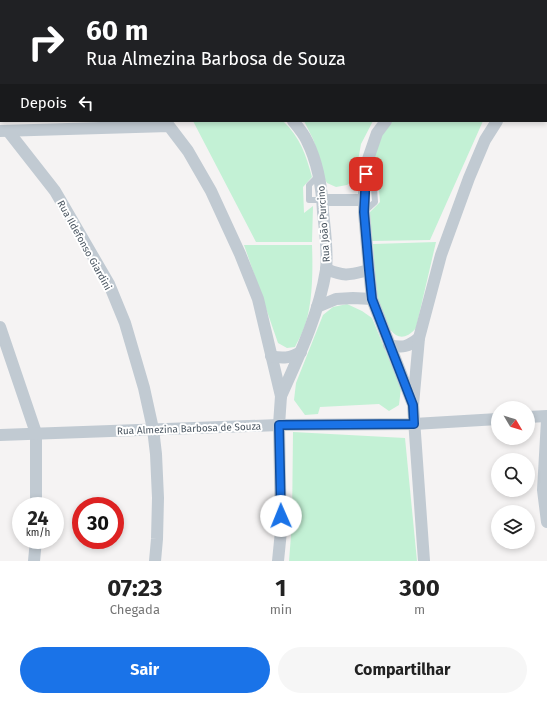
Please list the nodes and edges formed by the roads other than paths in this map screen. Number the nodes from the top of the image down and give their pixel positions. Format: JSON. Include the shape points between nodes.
{"nodes":[{"id":1,"x":294,"y":122,"type":"edge"},
{"id":2,"x":385,"y":122,"type":"edge"},
{"id":3,"x":496,"y":122,"type":"edge"},
{"id":4,"x":4,"y":131,"type":"edge"},
{"id":5,"x":322,"y":200,"type":"junction"},
{"id":6,"x":364,"y":206,"type":"junction"},
{"id":7,"x":326,"y":269,"type":"junction"},
{"id":8,"x":369,"y":270,"type":"junction"},
{"id":9,"x":372,"y":299,"type":"junction"},
{"id":10,"x":317,"y":307,"type":"junction"},
{"id":11,"x":0,"y":327,"type":"edge"},
{"id":12,"x":419,"y":338,"type":"junction"},
{"id":13,"x":389,"y":345,"type":"junction"},
{"id":14,"x":301,"y":352,"type":"junction"},
{"id":15,"x":271,"y":356,"type":"junction"},
{"id":16,"x":281,"y":396,"type":"junction"},
{"id":17,"x":413,"y":405,"type":"junction"},
{"id":18,"x":547,"y":416,"type":"edge"},
{"id":19,"x":535,"y":417,"type":"edge"},
{"id":20,"x":491,"y":419,"type":"edge"},
{"id":21,"x":547,"y":420,"type":"edge"},
{"id":22,"x":414,"y":424,"type":"junction"},
{"id":23,"x":279,"y":425,"type":"junction"},
{"id":24,"x":153,"y":429,"type":"junction"},
{"id":25,"x":36,"y":433,"type":"junction"},
{"id":26,"x":0,"y":435,"type":"edge"},
{"id":27,"x":36,"y":497,"type":"edge"},
{"id":28,"x":547,"y":522,"type":"edge"},
{"id":29,"x":35,"y":549,"type":"edge"},
{"id":30,"x":34,"y":561,"type":"edge"},
{"id":31,"x":155,"y":561,"type":"edge"},
{"id":32,"x":278,"y":561,"type":"edge"},
{"id":33,"x":424,"y":561,"type":"edge"}],
"edges":[{"from":1,"to":5,"type":"street","name":"Rua João Purcino","via":[[307,141],[319,175]]},
{"from":2,"to":6,"type":"street","via":[[377,133],[367,162]]},
{"from":3,"to":12,"type":"street","via":[[485,140],[469,178],[441,255]]},
{"from":4,"to":15,"type":"street","via":[[169,126],[188,151],[211,191],[240,254],[258,299]]},
{"from":4,"to":24,"type":"street","name":"Rua Ildefonso Giardini","via":[[55,191],[109,284],[134,351]]},
{"from":5,"to":6,"type":"street"},
{"from":5,"to":7,"type":"street","name":"Rua João Purcino"},
{"from":6,"to":8,"type":"street"},
{"from":7,"to":8,"type":"street","via":[[340,275]]},
{"from":7,"to":10,"type":"street","name":"Rua João Purcino"},
{"from":8,"to":9,"type":"street"},
{"from":9,"to":10,"type":"street","via":[[336,299]]},
{"from":9,"to":13,"type":"street"},
{"from":10,"to":14,"type":"street","name":"Rua João Purcino"},
{"from":11,"to":25,"type":"street"},
{"from":12,"to":13,"type":"street","via":[[411,345]]},
{"from":12,"to":17,"type":"street"},
{"from":13,"to":17,"type":"street"},
{"from":14,"to":15,"type":"street","via":[[291,357]]},
{"from":14,"to":16,"type":"street","name":"Rua João Purcino"},
{"from":15,"to":16,"type":"street"},
{"from":16,"to":23,"type":"street"},
{"from":17,"to":22,"type":"street"},
{"from":18,"to":19,"type":"street"},
{"from":20,"to":22,"type":"street","name":"Rua Almezina Barbosa de Souza"},
{"from":21,"to":28,"type":"street","via":[[543,490]]},
{"from":22,"to":23,"type":"street","name":"Rua Almezina Barbosa de Souza"},
{"from":22,"to":33,"type":"street"},
{"from":23,"to":24,"type":"street","name":"Rua Almezina Barbosa de Souza"},
{"from":23,"to":32,"type":"street","via":[[281,531]]},
{"from":24,"to":25,"type":"street","name":"Rua Almezina Barbosa de Souza"},
{"from":24,"to":31,"type":"street","name":"Rua Ildefonso Giardini","via":[[158,498]]},
{"from":25,"to":26,"type":"street","name":"Rua Almezina Barbosa de Souza"},
{"from":25,"to":27,"type":"street"},
{"from":29,"to":30,"type":"street"}]}
